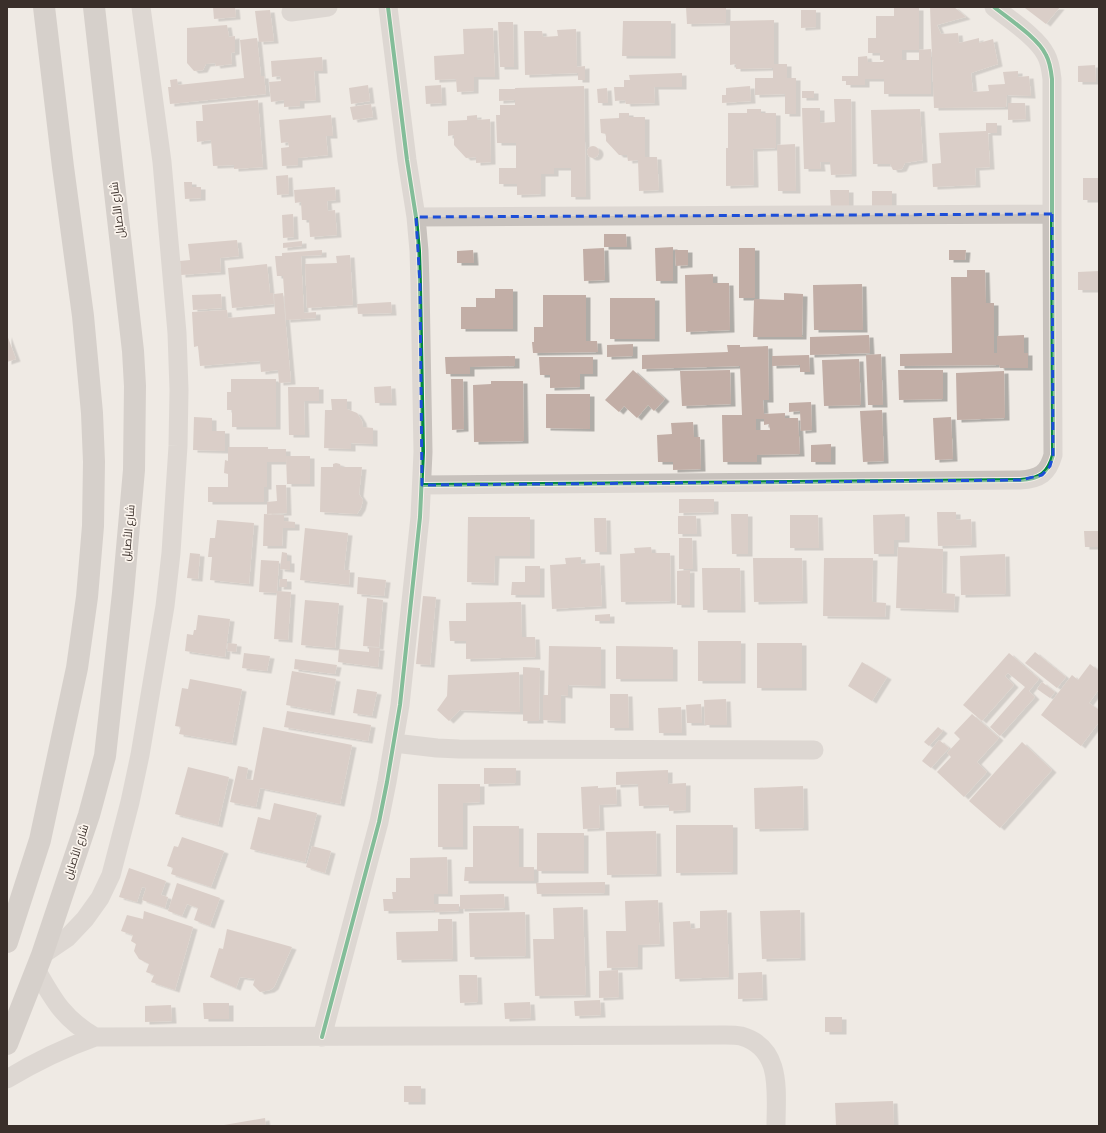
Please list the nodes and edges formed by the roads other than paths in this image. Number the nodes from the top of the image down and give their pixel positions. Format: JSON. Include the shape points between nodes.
{"nodes":[{"id":1,"x":44,"y":7,"type":"edge"},
{"id":2,"x":141,"y":7,"type":"edge"},
{"id":3,"x":328,"y":7,"type":"edge"},
{"id":4,"x":388,"y":7,"type":"edge"},
{"id":5,"x":994,"y":7,"type":"edge"},
{"id":6,"x":95,"y":8,"type":"edge"},
{"id":7,"x":291,"y":12,"type":"dead end"},
{"id":8,"x":1052,"y":214,"type":"junction"},
{"id":9,"x":416,"y":217,"type":"junction"},
{"id":10,"x":422,"y":485,"type":"junction"},
{"id":11,"x":394,"y":742,"type":"junction"},
{"id":12,"x":814,"y":750,"type":"dead end"},
{"id":13,"x":7,"y":942,"type":"edge"},
{"id":14,"x":40,"y":963,"type":"junction"},
{"id":15,"x":95,"y":1037,"type":"junction"},
{"id":16,"x":322,"y":1037,"type":"junction"},
{"id":17,"x":7,"y":1044,"type":"edge"},
{"id":18,"x":7,"y":1080,"type":"edge"},
{"id":19,"x":776,"y":1126,"type":"edge"}],
"edges":[{"from":1,"to":13,"type":"main road","via":[[83,316],[92,413],[92,526],[87,597],[77,668],[40,840]]},
{"from":2,"to":14,"type":"street","via":[[162,162],[177,333],[178,446],[171,553],[165,606],[140,754],[111,874],[100,898],[85,920]]},
{"from":3,"to":7,"type":"street"},
{"from":4,"to":9,"type":"street"},
{"from":5,"to":8,"type":"street","via":[[1039,44],[1051,66]]},
{"from":6,"to":14,"type":"main road","name":"شارع الأصايل","via":[[136,386],[134,470],[124,593],[105,756],[89,815]]},
{"from":8,"to":9,"type":"street"},
{"from":8,"to":10,"type":"street","via":[[1053,455],[1050,466],[1042,475],[1032,480]]},
{"from":9,"to":10,"type":"street","via":[[420,284]]},
{"from":10,"to":11,"type":"street"},
{"from":11,"to":12,"type":"street","via":[[459,749]]},
{"from":11,"to":16,"type":"street","via":[[379,822]]},
{"from":14,"to":15,"type":"street","via":[[58,1007],[81,1029]]},
{"from":14,"to":17,"type":"main road","name":"شارع الأصايل"},
{"from":15,"to":16,"type":"street"},
{"from":15,"to":18,"type":"street","via":[[48,1056]]},
{"from":16,"to":19,"type":"street","via":[[740,1036],[754,1042],[766,1052],[773,1064],[776,1079]]}]}
